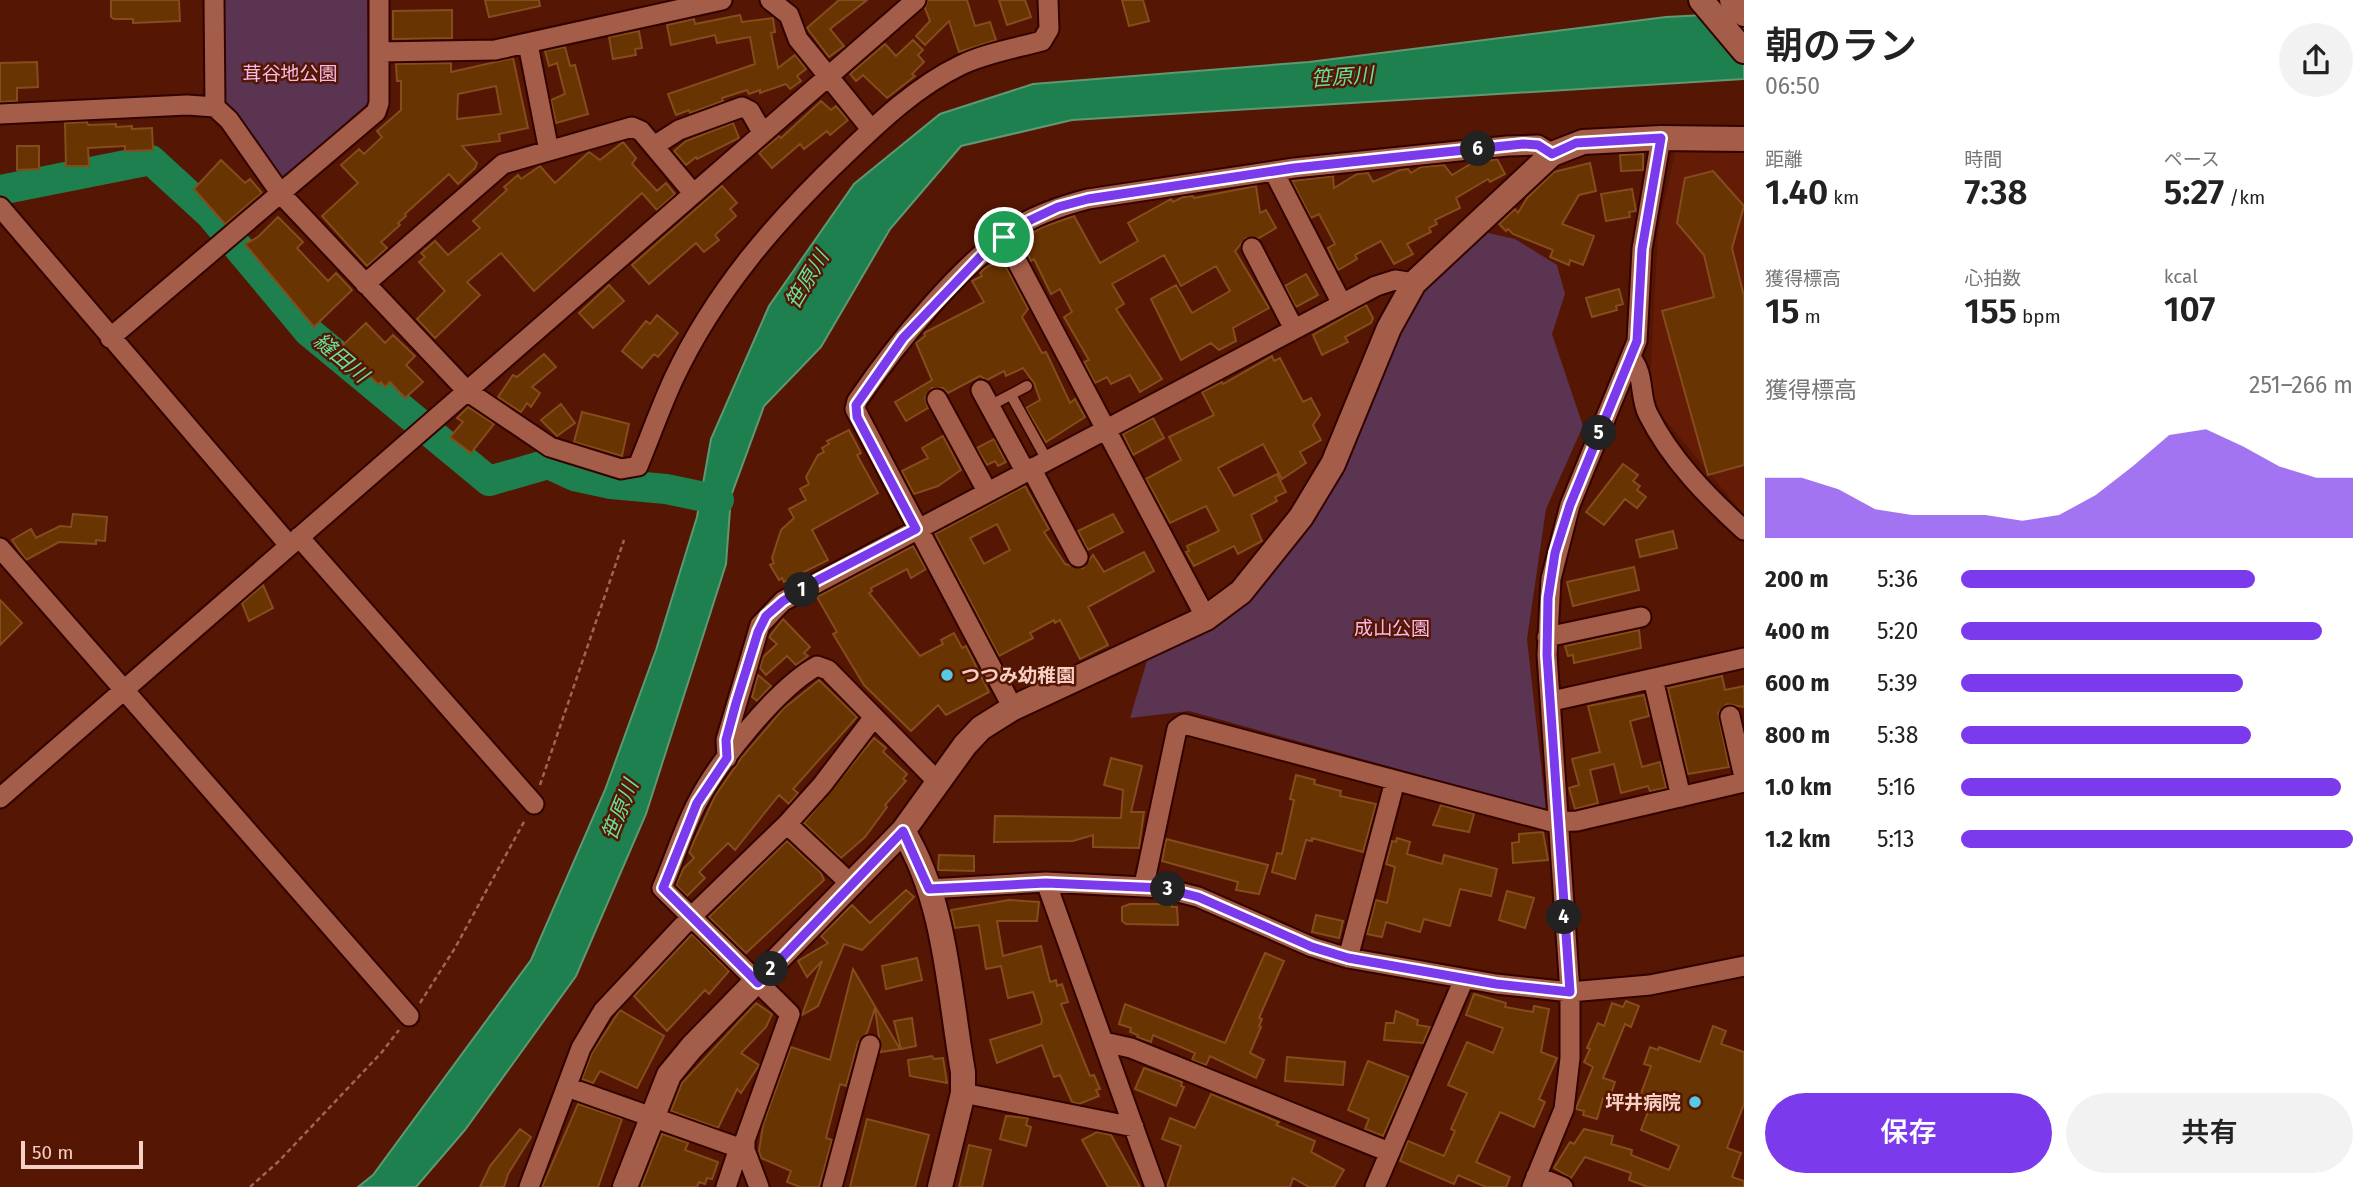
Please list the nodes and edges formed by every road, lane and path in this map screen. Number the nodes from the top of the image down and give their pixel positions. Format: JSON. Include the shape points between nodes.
{"nodes":[{"id":1,"x":214,"y":0,"type":"edge"},
{"id":2,"x":379,"y":0,"type":"edge"},
{"id":3,"x":722,"y":0,"type":"edge"},
{"id":4,"x":770,"y":0,"type":"edge"},
{"id":5,"x":916,"y":0,"type":"edge"},
{"id":6,"x":1048,"y":0,"type":"edge"},
{"id":7,"x":1701,"y":0,"type":"edge"},
{"id":8,"x":1732,"y":0,"type":"edge"},
{"id":9,"x":1744,"y":14,"type":"edge"},
{"id":10,"x":528,"y":44,"type":"junction"},
{"id":11,"x":1744,"y":51,"type":"edge"},
{"id":12,"x":379,"y":52,"type":"junction"},
{"id":13,"x":828,"y":74,"type":"junction"},
{"id":14,"x":215,"y":107,"type":"junction"},
{"id":15,"x":0,"y":114,"type":"edge"},
{"id":16,"x":871,"y":129,"type":"junction"},
{"id":17,"x":762,"y":132,"type":"junction"},
{"id":18,"x":1661,"y":138,"type":"junction"},
{"id":19,"x":1744,"y":139,"type":"edge"},
{"id":20,"x":654,"y":146,"type":"junction"},
{"id":21,"x":549,"y":151,"type":"junction"},
{"id":22,"x":1552,"y":154,"type":"junction"},
{"id":23,"x":1274,"y":172,"type":"junction"},
{"id":24,"x":693,"y":193,"type":"junction"},
{"id":25,"x":281,"y":194,"type":"junction"},
{"id":26,"x":0,"y":207,"type":"edge"},
{"id":27,"x":1004,"y":237,"type":"junction"},
{"id":28,"x":1252,"y":248,"type":"dead end"},
{"id":29,"x":1414,"y":283,"type":"junction"},
{"id":30,"x":366,"y":284,"type":"junction"},
{"id":31,"x":1342,"y":304,"type":"junction"},
{"id":32,"x":1294,"y":329,"type":"junction"},
{"id":33,"x":110,"y":338,"type":"junction"},
{"id":34,"x":1632,"y":359,"type":"junction"},
{"id":35,"x":1027,"y":386,"type":"dead end"},
{"id":36,"x":467,"y":391,"type":"junction"},
{"id":37,"x":1011,"y":395,"type":"junction"},
{"id":38,"x":989,"y":396,"type":"joint"},
{"id":39,"x":937,"y":400,"type":"dead end"},
{"id":40,"x":1107,"y":429,"type":"junction"},
{"id":41,"x":1034,"y":466,"type":"junction"},
{"id":42,"x":987,"y":491,"type":"junction"},
{"id":43,"x":916,"y":529,"type":"junction"},
{"id":44,"x":1744,"y":530,"type":"edge"},
{"id":45,"x":624,"y":540,"type":"dead end"},
{"id":46,"x":294,"y":541,"type":"junction"},
{"id":47,"x":0,"y":548,"type":"edge"},
{"id":48,"x":1078,"y":556,"type":"dead end"},
{"id":49,"x":1641,"y":617,"type":"dead end"},
{"id":50,"x":1206,"y":618,"type":"junction"},
{"id":51,"x":1547,"y":637,"type":"junction"},
{"id":52,"x":1744,"y":658,"type":"edge"},
{"id":53,"x":1653,"y":679,"type":"junction"},
{"id":54,"x":123,"y":691,"type":"junction"},
{"id":55,"x":1552,"y":701,"type":"junction"},
{"id":56,"x":1013,"y":708,"type":"junction"},
{"id":57,"x":1730,"y":716,"type":"dead end"},
{"id":58,"x":874,"y":717,"type":"junction"},
{"id":59,"x":727,"y":758,"type":"junction"},
{"id":60,"x":1744,"y":777,"type":"edge"},
{"id":61,"x":1395,"y":780,"type":"junction"},
{"id":62,"x":938,"y":782,"type":"junction"},
{"id":63,"x":1744,"y":782,"type":"edge"},
{"id":64,"x":1681,"y":797,"type":"junction"},
{"id":65,"x":0,"y":798,"type":"edge"},
{"id":66,"x":534,"y":804,"type":"junction"},
{"id":67,"x":1557,"y":822,"type":"junction"},
{"id":68,"x":787,"y":824,"type":"junction"},
{"id":69,"x":903,"y":831,"type":"junction"},
{"id":70,"x":1046,"y":883,"type":"junction"},
{"id":71,"x":1144,"y":885,"type":"junction"},
{"id":72,"x":852,"y":886,"type":"junction"},
{"id":73,"x":929,"y":889,"type":"junction"},
{"id":74,"x":691,"y":917,"type":"junction"},
{"id":75,"x":1348,"y":958,"type":"junction"},
{"id":76,"x":1744,"y":966,"type":"edge"},
{"id":77,"x":1464,"y":979,"type":"junction"},
{"id":78,"x":758,"y":983,"type":"junction"},
{"id":79,"x":1570,"y":992,"type":"junction"},
{"id":80,"x":409,"y":1016,"type":"junction"},
{"id":81,"x":1104,"y":1042,"type":"junction"},
{"id":82,"x":870,"y":1045,"type":"dead end"},
{"id":83,"x":567,"y":1087,"type":"junction"},
{"id":84,"x":963,"y":1093,"type":"junction"},
{"id":85,"x":650,"y":1118,"type":"junction"},
{"id":86,"x":1134,"y":1127,"type":"junction"},
{"id":87,"x":742,"y":1149,"type":"junction"},
{"id":88,"x":1389,"y":1152,"type":"junction"},
{"id":89,"x":1534,"y":1182,"type":"edge"},
{"id":90,"x":250,"y":1187,"type":"edge"},
{"id":91,"x":529,"y":1187,"type":"edge"},
{"id":92,"x":625,"y":1187,"type":"edge"},
{"id":93,"x":726,"y":1187,"type":"edge"},
{"id":94,"x":759,"y":1187,"type":"edge"},
{"id":95,"x":832,"y":1187,"type":"edge"},
{"id":96,"x":940,"y":1187,"type":"edge"},
{"id":97,"x":1155,"y":1187,"type":"edge"},
{"id":98,"x":1375,"y":1187,"type":"edge"},
{"id":99,"x":1563,"y":1187,"type":"edge"}],
"edges":[{"from":1,"to":14,"type":"street"},
{"from":2,"to":12,"type":"street"},
{"from":3,"to":10,"type":"street"},
{"from":4,"to":13,"type":"street","via":[[789,15],[798,39]]},
{"from":5,"to":13,"type":"street"},
{"from":6,"to":16,"type":"street","via":[[1049,29],[1042,41],[955,68]]},
{"from":7,"to":11,"type":"street"},
{"from":8,"to":9,"type":"street"},
{"from":10,"to":12,"type":"street","via":[[495,50]]},
{"from":10,"to":21,"type":"street"},
{"from":12,"to":25,"type":"street","via":[[376,112]]},
{"from":13,"to":16,"type":"street"},
{"from":13,"to":17,"type":"street"},
{"from":14,"to":15,"type":"street"},
{"from":14,"to":25,"type":"street"},
{"from":16,"to":36,"type":"street","via":[[786,214],[727,285],[674,378],[635,468],[621,469],[550,447]]},
{"from":17,"to":20,"type":"street","via":[[750,111],[742,107],[679,130]]},
{"from":17,"to":24,"type":"street"},
{"from":18,"to":19,"type":"street"},
{"from":18,"to":22,"type":"street","via":[[1576,143]]},
{"from":18,"to":34,"type":"street","via":[[1642,249],[1639,323]]},
{"from":20,"to":21,"type":"street","via":[[632,127]]},
{"from":20,"to":24,"type":"street"},
{"from":21,"to":30,"type":"street","via":[[500,166]]},
{"from":22,"to":23,"type":"street","via":[[1538,145],[1523,144]]},
{"from":22,"to":29,"type":"street"},
{"from":23,"to":27,"type":"street","via":[[1088,199],[1042,214]]},
{"from":23,"to":31,"type":"street"},
{"from":24,"to":36,"type":"street"},
{"from":25,"to":30,"type":"street"},
{"from":25,"to":33,"type":"street"},
{"from":26,"to":33,"type":"street"},
{"from":27,"to":40,"type":"street"},
{"from":27,"to":43,"type":"street","via":[[903,338],[856,405],[857,417]]},
{"from":28,"to":32,"type":"street"},
{"from":29,"to":31,"type":"street","via":[[1387,282]]},
{"from":29,"to":50,"type":"street","via":[[1395,315],[1319,489],[1241,592]]},
{"from":30,"to":36,"type":"street"},
{"from":31,"to":32,"type":"street"},
{"from":32,"to":40,"type":"street"},
{"from":33,"to":46,"type":"street"},
{"from":34,"to":44,"type":"street","via":[[1641,378],[1644,406],[1667,445],[1702,490]]},
{"from":34,"to":51,"type":"street","via":[[1562,530],[1551,579]]},
{"from":35,"to":37,"type":"lane"},
{"from":36,"to":46,"type":"street"},
{"from":37,"to":38,"type":"lane"},
{"from":37,"to":41,"type":"lane"},
{"from":38,"to":41,"type":"street"},
{"from":39,"to":42,"type":"street"},
{"from":40,"to":41,"type":"street"},
{"from":40,"to":50,"type":"street"},
{"from":41,"to":42,"type":"street"},
{"from":41,"to":48,"type":"street"},
{"from":42,"to":43,"type":"street"},
{"from":43,"to":56,"type":"street"},
{"from":43,"to":59,"type":"street","via":[[818,580],[766,616],[736,703],[726,740]]},
{"from":45,"to":66,"type":"path"},
{"from":46,"to":54,"type":"street"},
{"from":46,"to":66,"type":"street"},
{"from":47,"to":54,"type":"street"},
{"from":49,"to":51,"type":"street"},
{"from":50,"to":56,"type":"street"},
{"from":51,"to":55,"type":"street"},
{"from":52,"to":53,"type":"street"},
{"from":53,"to":55,"type":"street"},
{"from":53,"to":64,"type":"street"},
{"from":54,"to":65,"type":"street"},
{"from":54,"to":80,"type":"street"},
{"from":55,"to":67,"type":"street"},
{"from":56,"to":62,"type":"street","via":[[981,729]]},
{"from":57,"to":60,"type":"street"},
{"from":58,"to":59,"type":"street","via":[[828,670],[817,666],[788,686]]},
{"from":58,"to":62,"type":"street"},
{"from":58,"to":68,"type":"street"},
{"from":59,"to":74,"type":"street","via":[[697,803],[663,888]]},
{"from":61,"to":67,"type":"street"},
{"from":61,"to":71,"type":"street","via":[[1181,724]]},
{"from":61,"to":75,"type":"street"},
{"from":62,"to":69,"type":"street"},
{"from":63,"to":64,"type":"street"},
{"from":64,"to":67,"type":"street"},
{"from":66,"to":80,"type":"path","via":[[455,948]]},
{"from":67,"to":79,"type":"street"},
{"from":68,"to":72,"type":"street"},
{"from":68,"to":74,"type":"street"},
{"from":69,"to":72,"type":"street"},
{"from":69,"to":73,"type":"street"},
{"from":70,"to":71,"type":"street"},
{"from":70,"to":73,"type":"street"},
{"from":70,"to":81,"type":"street"},
{"from":71,"to":75,"type":"street","via":[[1198,897]]},
{"from":72,"to":78,"type":"street"},
{"from":73,"to":84,"type":"street"},
{"from":74,"to":78,"type":"street"},
{"from":74,"to":83,"type":"street","via":[[603,1011],[581,1048]]},
{"from":75,"to":77,"type":"street"},
{"from":76,"to":79,"type":"street","via":[[1650,985]]},
{"from":77,"to":79,"type":"street"},
{"from":77,"to":88,"type":"street"},
{"from":78,"to":85,"type":"street","via":[[669,1075]]},
{"from":78,"to":87,"type":"street","via":[[791,1018]]},
{"from":79,"to":89,"type":"street","via":[[1567,1095]]},
{"from":80,"to":90,"type":"path","via":[[382,1052]]},
{"from":81,"to":86,"type":"street"},
{"from":81,"to":88,"type":"street","via":[[1131,1048]]},
{"from":82,"to":95,"type":"street"},
{"from":83,"to":85,"type":"street"},
{"from":83,"to":91,"type":"street"},
{"from":84,"to":86,"type":"street"},
{"from":84,"to":96,"type":"street"},
{"from":85,"to":87,"type":"street"},
{"from":85,"to":92,"type":"street"},
{"from":86,"to":97,"type":"street"},
{"from":87,"to":93,"type":"street"},
{"from":87,"to":94,"type":"street"},
{"from":88,"to":98,"type":"street"},
{"from":89,"to":99,"type":"street"}]}
